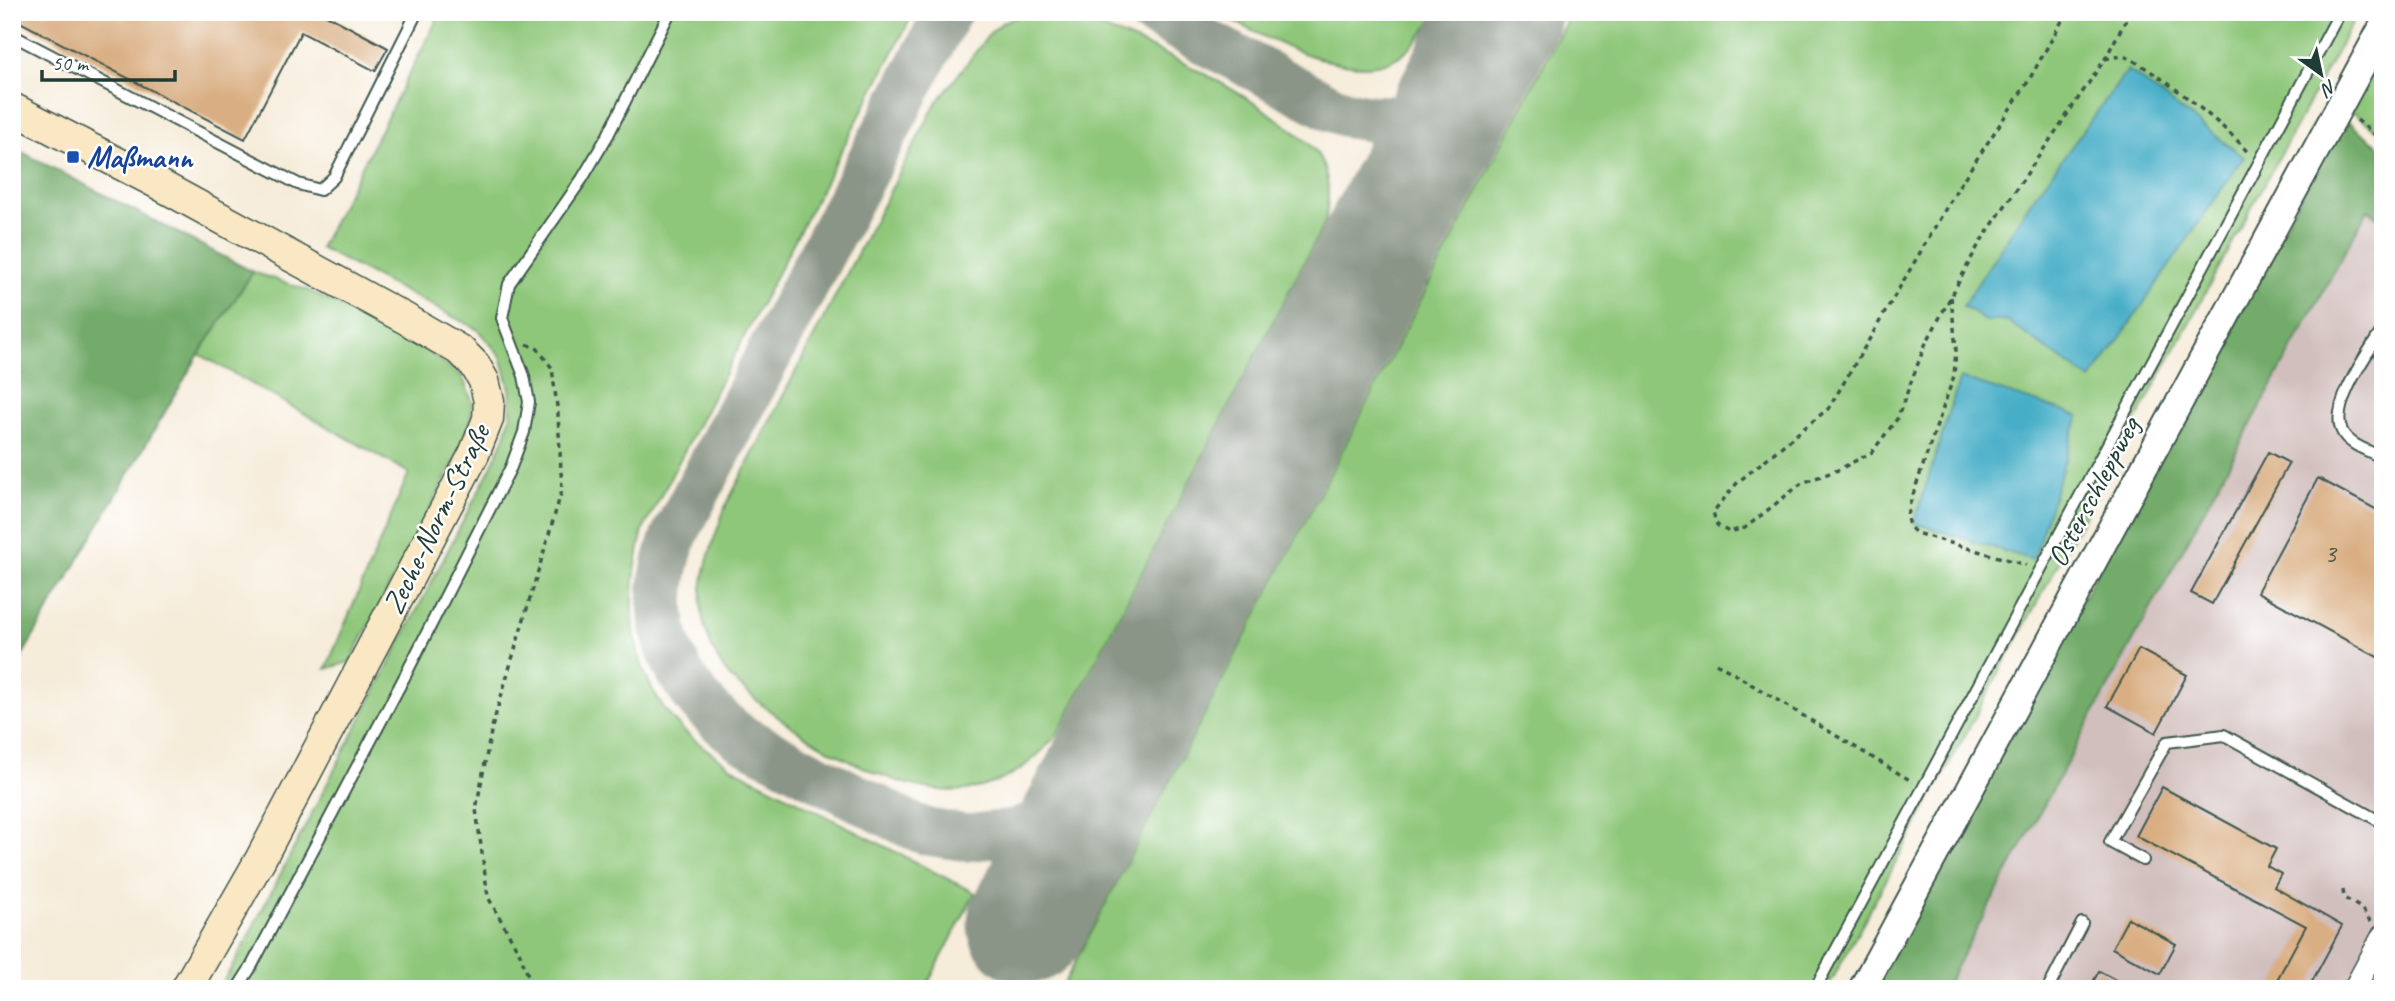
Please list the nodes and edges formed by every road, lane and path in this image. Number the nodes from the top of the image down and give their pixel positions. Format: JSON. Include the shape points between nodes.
{"nodes":[{"id":1,"x":417,"y":12,"type":"edge"},
{"id":2,"x":670,"y":12,"type":"edge"},
{"id":3,"x":2067,"y":12,"type":"edge"},
{"id":4,"x":2130,"y":12,"type":"edge"},
{"id":5,"x":2340,"y":12,"type":"edge"},
{"id":6,"x":2383,"y":26,"type":"edge"},
{"id":7,"x":12,"y":35,"type":"edge"},
{"id":8,"x":2105,"y":59,"type":"junction"},
{"id":9,"x":2339,"y":107,"type":"junction"},
{"id":10,"x":12,"y":108,"type":"edge"},
{"id":11,"x":2383,"y":141,"type":"edge"},
{"id":12,"x":2257,"y":168,"type":"junction"},
{"id":13,"x":1951,"y":296,"type":"junction"},
{"id":14,"x":2381,"y":332,"type":"edge"},
{"id":15,"x":509,"y":336,"type":"junction"},
{"id":16,"x":2383,"y":458,"type":"edge"},
{"id":17,"x":2042,"y":570,"type":"junction"},
{"id":18,"x":1716,"y":663,"type":"dead end"},
{"id":19,"x":1924,"y":788,"type":"junction"},
{"id":20,"x":2383,"y":823,"type":"edge"},
{"id":21,"x":2143,"y":860,"type":"dead end"},
{"id":22,"x":2343,"y":890,"type":"dead end"},
{"id":23,"x":2082,"y":923,"type":"dead end"},
{"id":24,"x":2379,"y":930,"type":"edge"},
{"id":25,"x":186,"y":989,"type":"edge"},
{"id":26,"x":237,"y":989,"type":"edge"},
{"id":27,"x":533,"y":989,"type":"edge"},
{"id":28,"x":1815,"y":989,"type":"edge"},
{"id":29,"x":1862,"y":989,"type":"edge"},
{"id":30,"x":2048,"y":989,"type":"edge"},
{"id":31,"x":2354,"y":989,"type":"edge"}],
"edges":[{"from":1,"to":7,"type":"lane","via":[[334,177],[320,190],[298,184]]},
{"from":2,"to":15,"type":"lane","via":[[582,179],[509,284],[502,318]]},
{"from":3,"to":13,"type":"path","via":[[1829,408],[1738,482],[1713,512],[1717,525],[1729,532],[1745,528],[1802,483],[1872,452],[1897,419],[1925,345]]},
{"from":4,"to":8,"type":"path"},
{"from":5,"to":12,"type":"lane"},
{"from":6,"to":9,"type":"street","name":"Osterschleppweg"},
{"from":8,"to":12,"type":"path","via":[[2123,56],[2144,66],[2246,148]]},
{"from":8,"to":13,"type":"path","via":[[1979,244]]},
{"from":9,"to":11,"type":"path"},
{"from":9,"to":29,"type":"street","name":"Osterschleppweg"},
{"from":10,"to":25,"type":"main road","name":"Zeche-Norm-Straße","via":[[461,351],[484,381],[489,401],[488,419],[474,454],[260,860]]},
{"from":12,"to":17,"type":"lane"},
{"from":13,"to":17,"type":"path","via":[[1954,376],[1909,506],[1908,526],[1916,533]]},
{"from":14,"to":16,"type":"lane","via":[[2350,384],[2341,430],[2348,440]]},
{"from":15,"to":26,"type":"lane","via":[[529,402],[511,467]]},
{"from":15,"to":27,"type":"path","via":[[538,349],[552,368],[562,490],[492,727],[476,810],[488,897],[520,954]]},
{"from":17,"to":19,"type":"lane"},
{"from":18,"to":19,"type":"path"},
{"from":19,"to":28,"type":"lane"},
{"from":20,"to":21,"type":"lane","via":[[2224,735],[2167,742],[2110,842]]},
{"from":22,"to":24,"type":"path","via":[[2344,898],[2361,908]]},
{"from":23,"to":30,"type":"lane"},
{"from":24,"to":31,"type":"street"}]}
